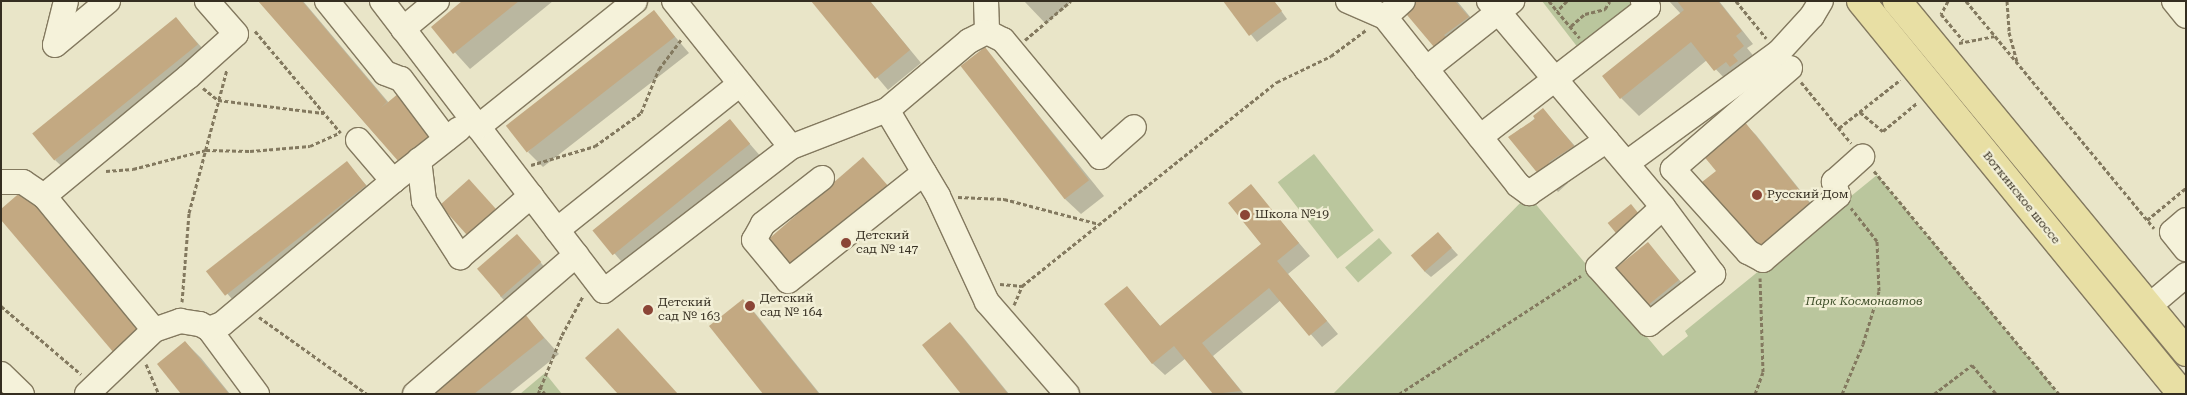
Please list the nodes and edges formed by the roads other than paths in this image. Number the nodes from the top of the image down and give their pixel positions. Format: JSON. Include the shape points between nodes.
{"nodes":[{"id":1,"x":66,"y":1,"type":"edge"},
{"id":2,"x":108,"y":1,"type":"edge"},
{"id":3,"x":207,"y":1,"type":"edge"},
{"id":4,"x":327,"y":1,"type":"edge"},
{"id":5,"x":382,"y":1,"type":"edge"},
{"id":6,"x":437,"y":1,"type":"edge"},
{"id":7,"x":634,"y":1,"type":"edge"},
{"id":8,"x":674,"y":1,"type":"edge"},
{"id":9,"x":986,"y":1,"type":"edge"},
{"id":10,"x":1348,"y":1,"type":"edge"},
{"id":11,"x":1403,"y":1,"type":"edge"},
{"id":12,"x":1643,"y":1,"type":"edge"},
{"id":13,"x":1861,"y":1,"type":"edge"},
{"id":14,"x":1897,"y":1,"type":"edge"},
{"id":15,"x":2174,"y":1,"type":"edge"},
{"id":16,"x":1499,"y":5,"type":"edge"},
{"id":17,"x":1811,"y":6,"type":"edge"},
{"id":18,"x":2186,"y":16,"type":"edge"},
{"id":19,"x":1385,"y":17,"type":"junction"},
{"id":20,"x":403,"y":29,"type":"junction"},
{"id":21,"x":987,"y":32,"type":"junction"},
{"id":22,"x":1784,"y":61,"type":"junction"},
{"id":23,"x":1426,"y":70,"type":"junction"},
{"id":24,"x":1555,"y":79,"type":"junction"},
{"id":25,"x":740,"y":84,"type":"junction"},
{"id":26,"x":887,"y":110,"type":"junction"},
{"id":27,"x":475,"y":123,"type":"junction"},
{"id":28,"x":1134,"y":127,"type":"dead end"},
{"id":29,"x":349,"y":137,"type":"road end"},
{"id":30,"x":1480,"y":137,"type":"junction"},
{"id":31,"x":446,"y":139,"type":"junction"},
{"id":32,"x":1607,"y":140,"type":"junction"},
{"id":33,"x":791,"y":147,"type":"junction"},
{"id":34,"x":1862,"y":157,"type":"road end"},
{"id":35,"x":419,"y":160,"type":"junction"},
{"id":36,"x":1627,"y":163,"type":"junction"},
{"id":37,"x":924,"y":173,"type":"junction"},
{"id":38,"x":822,"y":178,"type":"dead end"},
{"id":39,"x":393,"y":181,"type":"junction"},
{"id":40,"x":1,"y":182,"type":"edge"},
{"id":41,"x":44,"y":196,"type":"junction"},
{"id":42,"x":531,"y":196,"type":"junction"},
{"id":43,"x":1663,"y":207,"type":"junction"},
{"id":44,"x":2186,"y":220,"type":"edge"},
{"id":45,"x":557,"y":230,"type":"junction"},
{"id":46,"x":2186,"y":249,"type":"edge"},
{"id":47,"x":576,"y":255,"type":"junction"},
{"id":48,"x":2186,"y":275,"type":"edge"},
{"id":49,"x":2148,"y":307,"type":"junction"},
{"id":50,"x":209,"y":329,"type":"junction"},
{"id":51,"x":150,"y":333,"type":"junction"},
{"id":52,"x":2186,"y":352,"type":"edge"},
{"id":53,"x":1,"y":374,"type":"edge"},
{"id":54,"x":91,"y":390,"type":"edge"},
{"id":55,"x":22,"y":394,"type":"edge"},
{"id":56,"x":257,"y":394,"type":"edge"},
{"id":57,"x":415,"y":394,"type":"edge"},
{"id":58,"x":1067,"y":394,"type":"edge"},
{"id":59,"x":2182,"y":394,"type":"edge"}],
"edges":[{"from":1,"to":2,"type":"street","via":[[55,45]]},
{"from":3,"to":41,"type":"street","via":[[242,29]]},
{"from":4,"to":31,"type":"street","via":[[385,74],[401,79]]},
{"from":5,"to":20,"type":"street"},
{"from":6,"to":20,"type":"street"},
{"from":7,"to":27,"type":"street"},
{"from":8,"to":25,"type":"street"},
{"from":9,"to":21,"type":"street"},
{"from":10,"to":19,"type":"street"},
{"from":11,"to":19,"type":"street"},
{"from":12,"to":24,"type":"street","via":[[1648,7]]},
{"from":13,"to":59,"type":"main road","name":"Воткинское шоссе"},
{"from":14,"to":49,"type":"main road"},
{"from":15,"to":18,"type":"street"},
{"from":16,"to":23,"type":"street"},
{"from":16,"to":24,"type":"street"},
{"from":17,"to":22,"type":"street"},
{"from":19,"to":23,"type":"street"},
{"from":20,"to":27,"type":"street"},
{"from":21,"to":26,"type":"street","via":[[969,42]]},
{"from":21,"to":28,"type":"street","via":[[1003,40],[1100,157]]},
{"from":22,"to":34,"type":"street","via":[[1673,169],[1748,252],[1763,260],[1838,196],[1834,182]]},
{"from":22,"to":36,"type":"street"},
{"from":23,"to":30,"type":"street"},
{"from":24,"to":30,"type":"street"},
{"from":24,"to":32,"type":"street"},
{"from":25,"to":33,"type":"street"},
{"from":25,"to":45,"type":"street"},
{"from":26,"to":33,"type":"street"},
{"from":26,"to":37,"type":"street"},
{"from":27,"to":31,"type":"street"},
{"from":27,"to":42,"type":"street"},
{"from":29,"to":39,"type":"street"},
{"from":30,"to":32,"type":"street","via":[[1518,185],[1529,193]]},
{"from":31,"to":35,"type":"street"},
{"from":32,"to":36,"type":"street"},
{"from":33,"to":47,"type":"street","via":[[604,291]]},
{"from":35,"to":39,"type":"street"},
{"from":35,"to":42,"type":"street","via":[[424,201],[460,257]]},
{"from":36,"to":43,"type":"street"},
{"from":37,"to":38,"type":"street","via":[[788,281],[754,240],[762,224]]},
{"from":37,"to":58,"type":"street","via":[[988,302]]},
{"from":39,"to":50,"type":"street","via":[[222,324]]},
{"from":40,"to":41,"type":"street","via":[[23,182]]},
{"from":41,"to":51,"type":"street"},
{"from":42,"to":45,"type":"street"},
{"from":43,"to":43,"type":"street","via":[[1713,274],[1649,324],[1598,267]]},
{"from":44,"to":46,"type":"street","via":[[2172,232]]},
{"from":45,"to":47,"type":"street"},
{"from":47,"to":57,"type":"street"},
{"from":48,"to":49,"type":"street"},
{"from":49,"to":52,"type":"main road"},
{"from":50,"to":51,"type":"street","via":[[180,321]]},
{"from":50,"to":56,"type":"street"},
{"from":51,"to":54,"type":"street"},
{"from":53,"to":55,"type":"street"}]}
